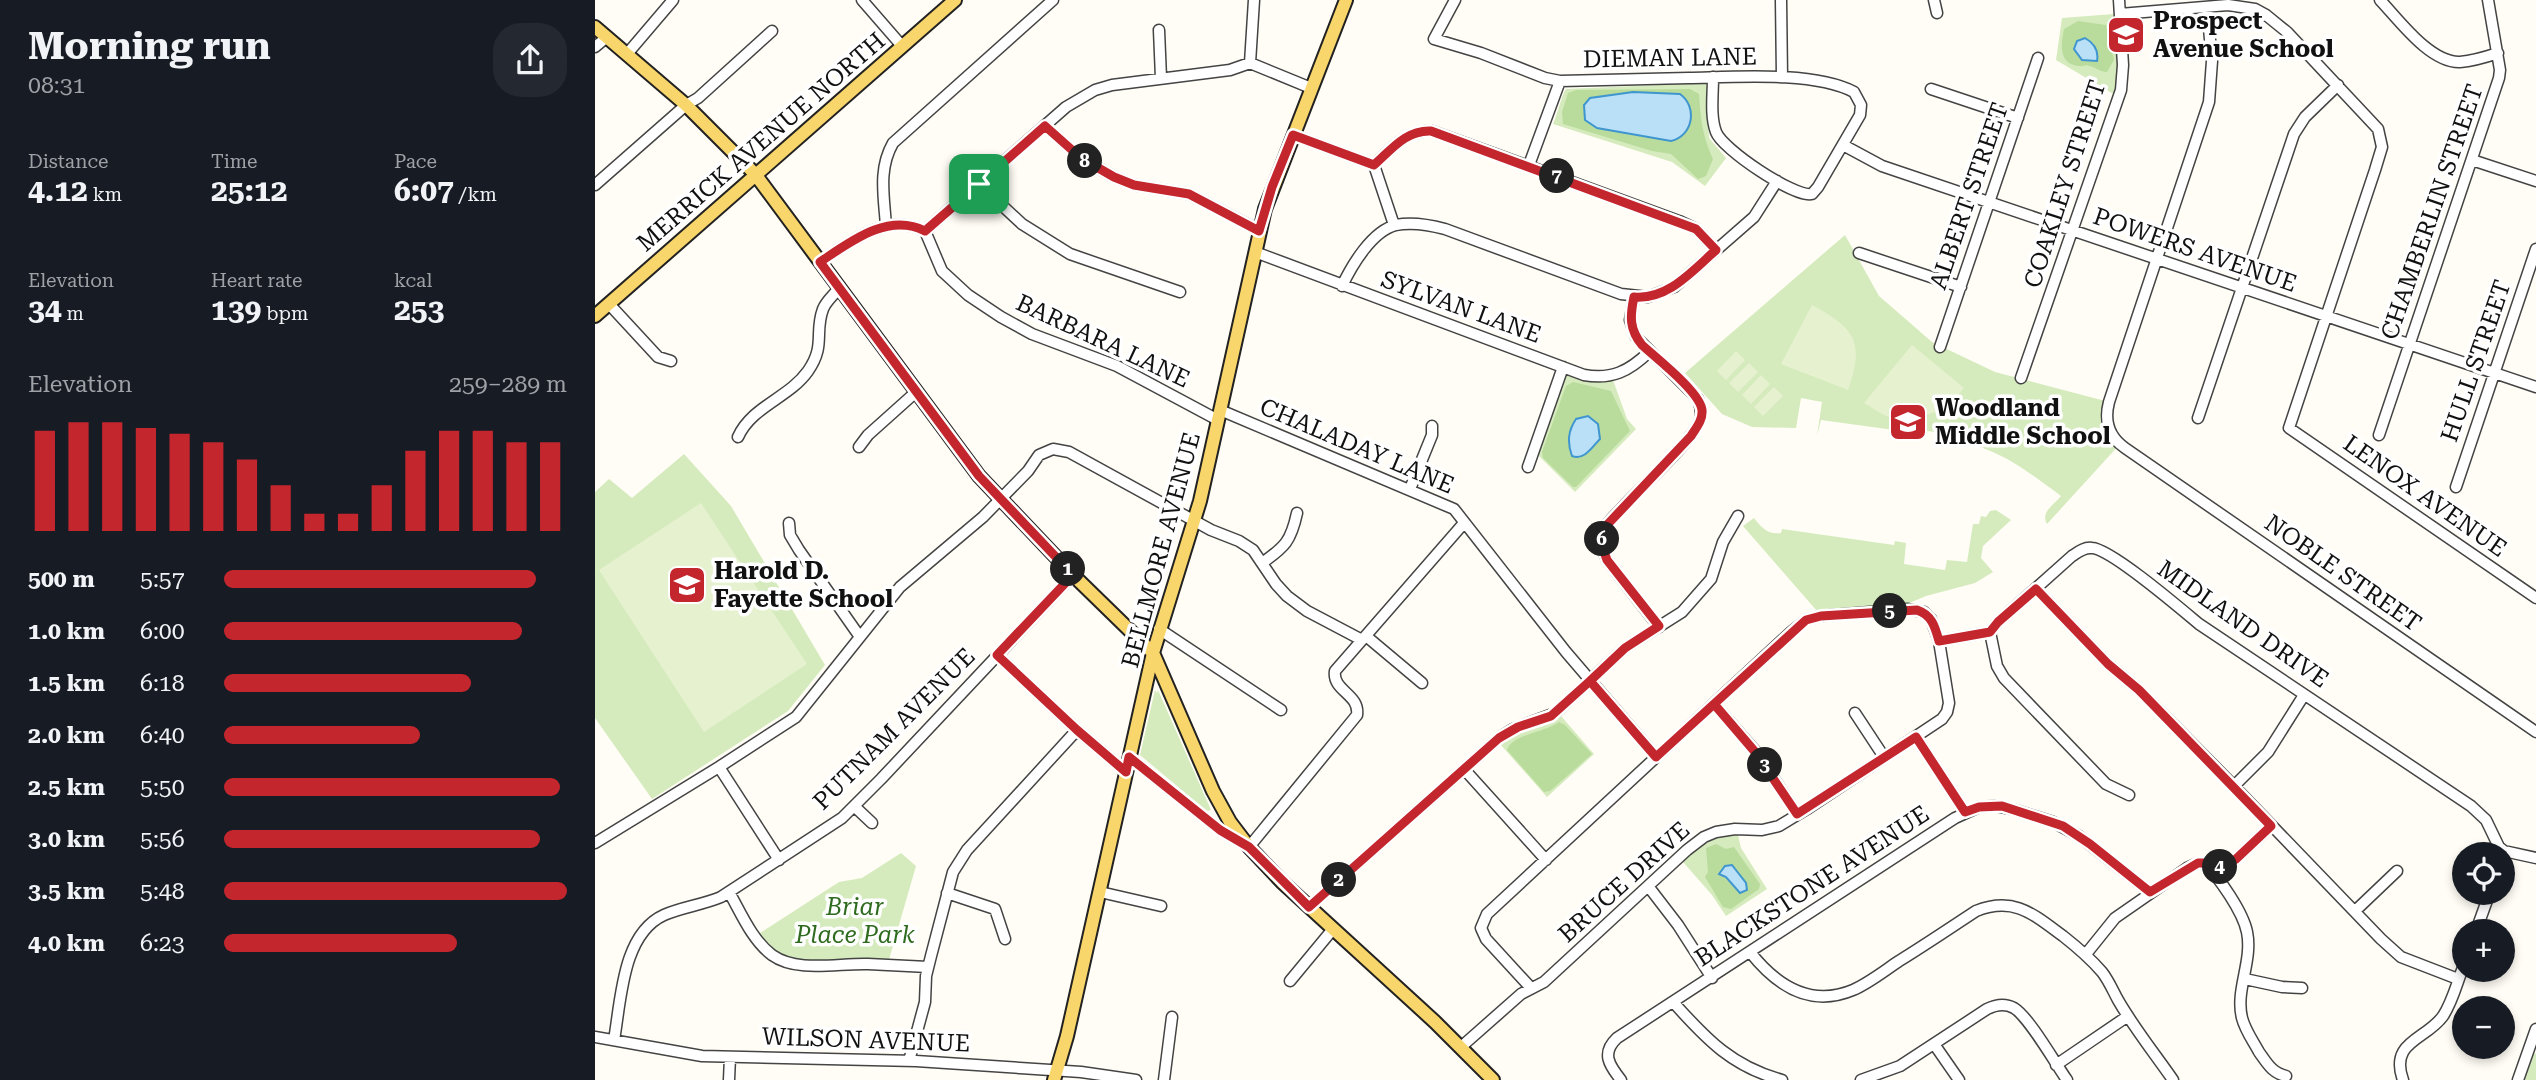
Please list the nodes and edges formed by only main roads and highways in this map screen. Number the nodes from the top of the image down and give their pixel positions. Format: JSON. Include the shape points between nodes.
{"nodes":[{"id":1,"x":955,"y":0,"type":"edge"},
{"id":2,"x":1346,"y":0,"type":"edge"},
{"id":3,"x":595,"y":27,"type":"edge"},
{"id":4,"x":755,"y":174,"type":"junction"},
{"id":5,"x":595,"y":316,"type":"edge"},
{"id":6,"x":1153,"y":653,"type":"junction"},
{"id":7,"x":1055,"y":1075,"type":"edge"},
{"id":8,"x":1493,"y":1080,"type":"edge"}],
"edges":[{"from":1,"to":4,"type":"main road","name":"MERRICK AVENUE NORTH"},
{"from":2,"to":6,"type":"main road","name":"BELLMORE AVENUE","via":[[1272,187],[1200,501]]},
{"from":3,"to":4,"type":"main road","via":[[686,105]]},
{"from":4,"to":5,"type":"main road","name":"MERRICK AVENUE NORTH"},
{"from":4,"to":6,"type":"main road","via":[[979,476]]},
{"from":6,"to":7,"type":"main road","name":"BELLMORE AVENUE"},
{"from":6,"to":8,"type":"main road","via":[[1213,792],[1249,847]]}]}
